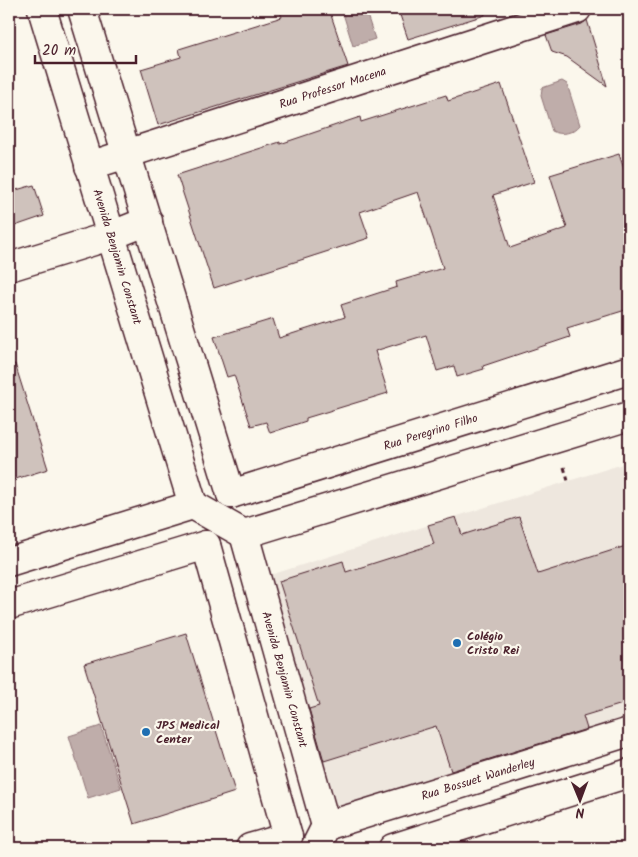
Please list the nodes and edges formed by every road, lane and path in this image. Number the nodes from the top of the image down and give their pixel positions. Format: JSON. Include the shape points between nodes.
{"nodes":[{"id":1,"x":42,"y":9,"type":"edge"},
{"id":2,"x":82,"y":9,"type":"edge"},
{"id":3,"x":577,"y":9,"type":"edge"},
{"id":4,"x":126,"y":155,"type":"junction"},
{"id":5,"x":89,"y":166,"type":"junction"},
{"id":6,"x":148,"y":221,"type":"junction"},
{"id":7,"x":110,"y":236,"type":"junction"},
{"id":8,"x":9,"y":266,"type":"edge"},
{"id":9,"x":629,"y":370,"type":"edge"},
{"id":10,"x":629,"y":416,"type":"edge"},
{"id":11,"x":231,"y":494,"type":"junction"},
{"id":12,"x":193,"y":506,"type":"junction"},
{"id":13,"x":218,"y":520,"type":"junction"},
{"id":14,"x":244,"y":534,"type":"junction"},
{"id":15,"x":206,"y":545,"type":"junction"},
{"id":16,"x":9,"y":562,"type":"edge"},
{"id":17,"x":9,"y":605,"type":"edge"},
{"id":18,"x":629,"y":732,"type":"edge"},
{"id":19,"x":629,"y":773,"type":"edge"},
{"id":20,"x":320,"y":837,"type":"edge"},
{"id":21,"x":297,"y":843,"type":"edge"},
{"id":22,"x":250,"y":848,"type":"edge"},
{"id":23,"x":393,"y":848,"type":"edge"}],
"edges":[{"from":1,"to":5,"type":"street","name":"Avenida Benjamin Constant"},
{"from":2,"to":4,"type":"street"},
{"from":3,"to":4,"type":"street","name":"Rua Professor Macena"},
{"from":4,"to":5,"type":"street","name":"Rua Professor Macena"},
{"from":4,"to":6,"type":"street"},
{"from":5,"to":7,"type":"street","name":"Avenida Benjamin Constant"},
{"from":6,"to":7,"type":"street"},
{"from":6,"to":11,"type":"street"},
{"from":7,"to":8,"type":"street"},
{"from":7,"to":12,"type":"street","name":"Avenida Benjamin Constant"},
{"from":9,"to":11,"type":"street","name":"Rua Peregrino Filho"},
{"from":10,"to":14,"type":"street"},
{"from":11,"to":13,"type":"street"},
{"from":12,"to":13,"type":"street"},
{"from":12,"to":16,"type":"street"},
{"from":13,"to":14,"type":"street"},
{"from":13,"to":15,"type":"street"},
{"from":14,"to":20,"type":"street","name":"Avenida Benjamin Constant"},
{"from":15,"to":17,"type":"street"},
{"from":15,"to":21,"type":"street"},
{"from":18,"to":20,"type":"street","name":"Rua Bossuet Wanderley"},
{"from":19,"to":23,"type":"street"},
{"from":21,"to":22,"type":"street"}]}
